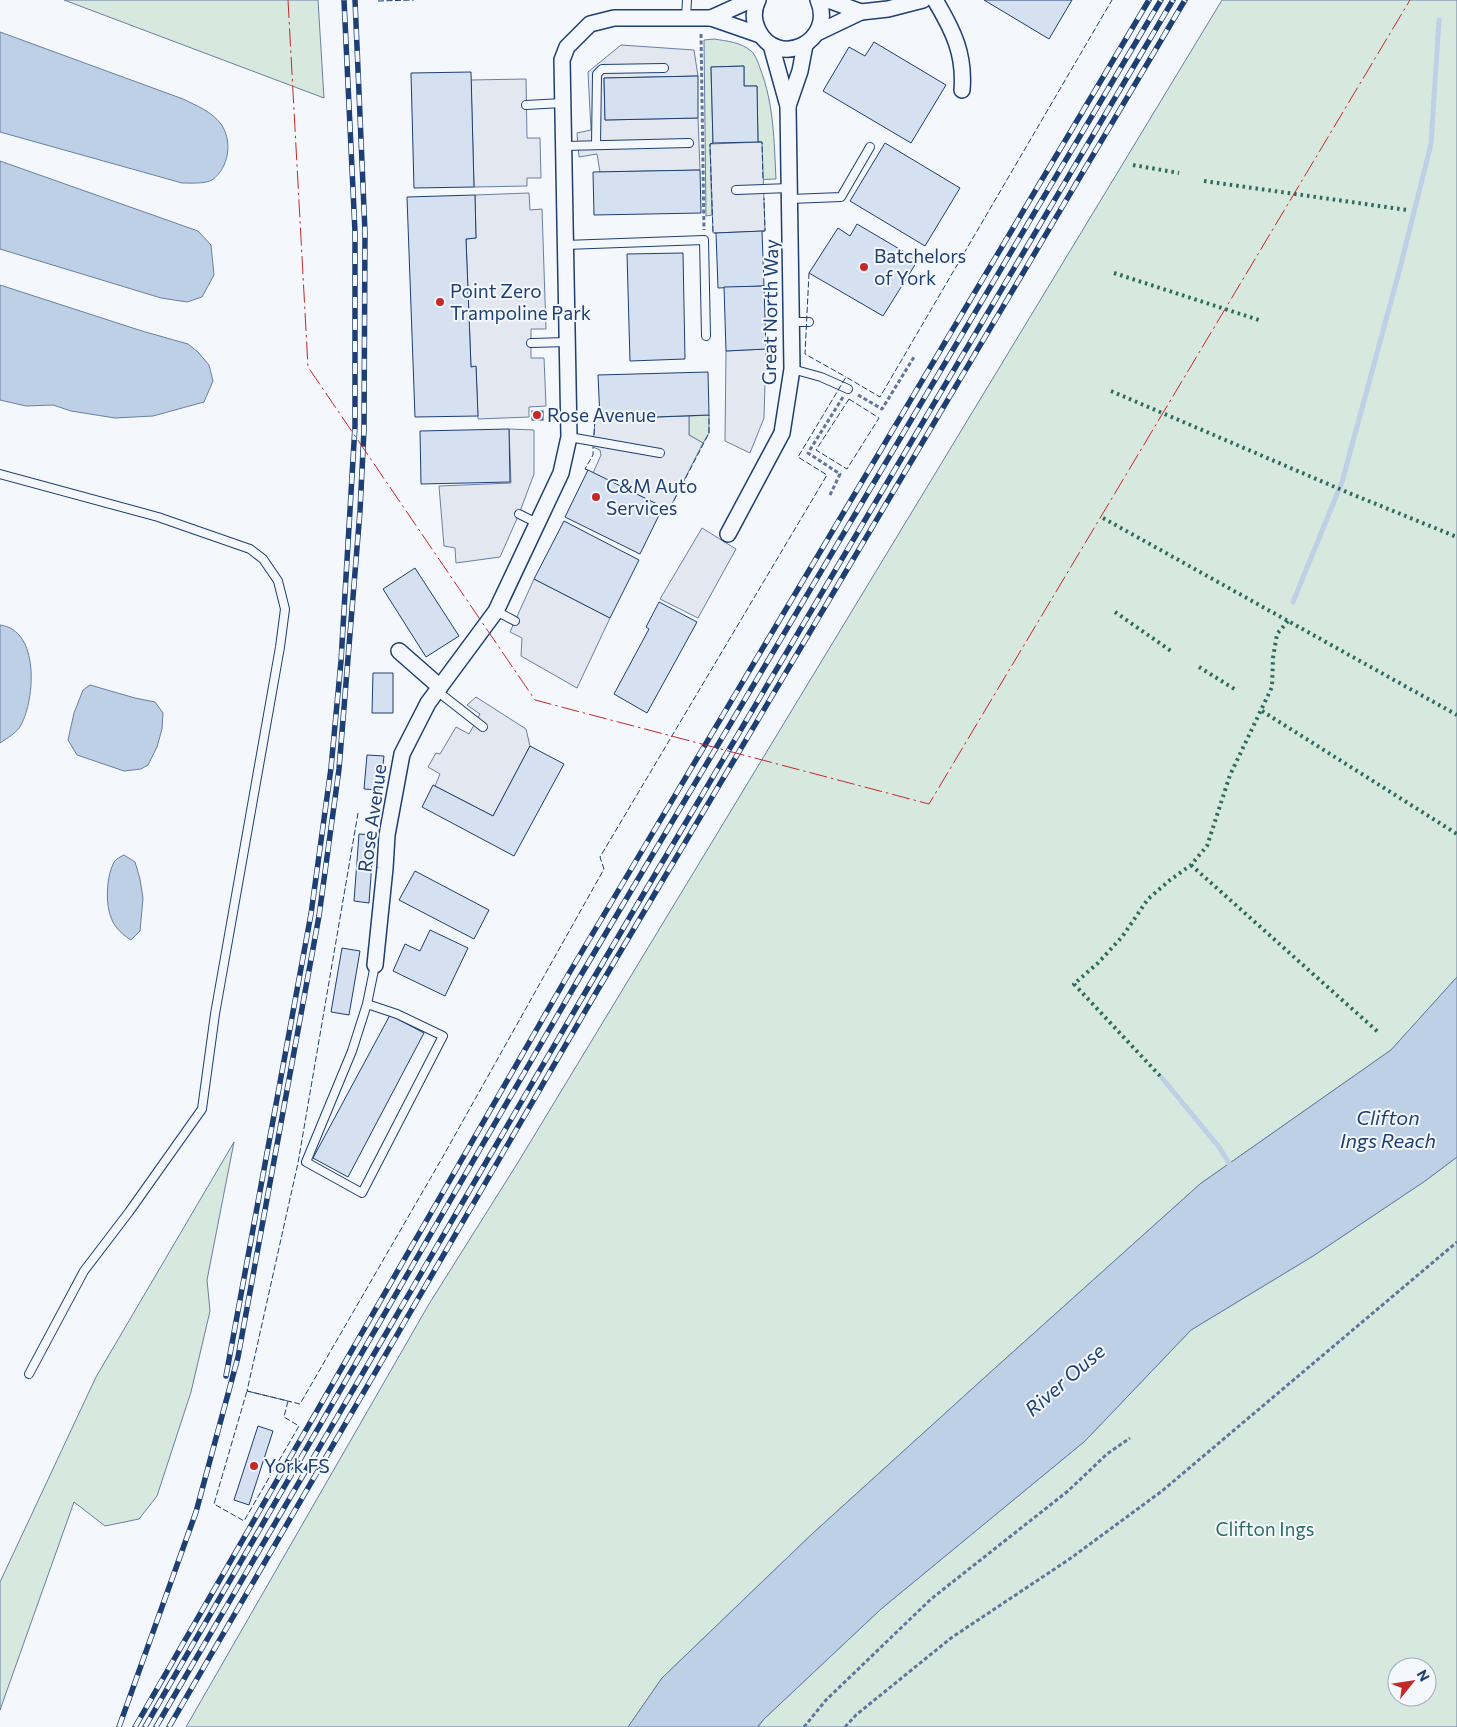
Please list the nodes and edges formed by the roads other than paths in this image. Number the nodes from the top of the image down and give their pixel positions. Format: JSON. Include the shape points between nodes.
{"nodes":[{"id":1,"x":687,"y":0,"type":"edge"},
{"id":2,"x":751,"y":0,"type":"edge"},
{"id":3,"x":758,"y":0,"type":"edge"},
{"id":4,"x":818,"y":0,"type":"edge"},
{"id":5,"x":828,"y":0,"type":"edge"},
{"id":6,"x":923,"y":0,"type":"edge"},
{"id":7,"x":935,"y":0,"type":"edge"},
{"id":8,"x":861,"y":12,"type":"junction"},
{"id":9,"x":699,"y":18,"type":"junction"},
{"id":10,"x":817,"y":33,"type":"junction"},
{"id":11,"x":766,"y":40,"type":"junction"},
{"id":12,"x":806,"y":45,"type":"junction"},
{"id":13,"x":664,"y":68,"type":"dead end"},
{"id":14,"x":962,"y":90,"type":"dead end"},
{"id":15,"x":562,"y":103,"type":"junction"},
{"id":16,"x":526,"y":105,"type":"dead end"},
{"id":17,"x":788,"y":106,"type":"junction"},
{"id":18,"x":689,"y":143,"type":"dead end"},
{"id":19,"x":596,"y":145,"type":"junction"},
{"id":20,"x":564,"y":146,"type":"junction"},
{"id":21,"x":870,"y":147,"type":"dead end"},
{"id":22,"x":736,"y":190,"type":"dead end"},
{"id":23,"x":790,"y":194,"type":"junction"},
{"id":24,"x":565,"y":245,"type":"junction"},
{"id":25,"x":792,"y":322,"type":"junction"},
{"id":26,"x":808,"y":322,"type":"dead end"},
{"id":27,"x":706,"y":336,"type":"dead end"},
{"id":28,"x":567,"y":342,"type":"junction"},
{"id":29,"x":531,"y":343,"type":"dead end"},
{"id":30,"x":792,"y":369,"type":"junction"},
{"id":31,"x":848,"y":389,"type":"road end"},
{"id":32,"x":569,"y":437,"type":"junction"},
{"id":33,"x":660,"y":453,"type":"dead end"},
{"id":34,"x":0,"y":474,"type":"edge"},
{"id":35,"x":519,"y":514,"type":"dead end"},
{"id":36,"x":537,"y":523,"type":"junction"},
{"id":37,"x":728,"y":534,"type":"dead end"},
{"id":38,"x":496,"y":611,"type":"junction"},
{"id":39,"x":515,"y":620,"type":"dead end"},
{"id":40,"x":399,"y":651,"type":"dead end"},
{"id":41,"x":438,"y":689,"type":"junction"},
{"id":42,"x":483,"y":727,"type":"dead end"},
{"id":43,"x":375,"y":966,"type":"joint"},
{"id":44,"x":367,"y":1004,"type":"junction"},
{"id":45,"x":29,"y":1374,"type":"dead end"}],
"edges":[{"from":1,"to":9,"type":"lane"},
{"from":2,"to":9,"type":"street","name":"Rose Avenue"},
{"from":3,"to":11,"type":"street","name":"Great North Way","via":[[754,16],[756,26]]},
{"from":4,"to":10,"type":"street","via":[[822,21]]},
{"from":5,"to":8,"type":"street"},
{"from":6,"to":8,"type":"street","via":[[888,10]]},
{"from":7,"to":14,"type":"street","via":[[960,50]]},
{"from":8,"to":10,"type":"street"},
{"from":9,"to":11,"type":"street","name":"Rose Avenue"},
{"from":9,"to":15,"type":"street","name":"Rose Avenue","via":[[614,18],[590,24],[567,47],[562,60]]},
{"from":10,"to":12,"type":"street"},
{"from":11,"to":12,"type":"street","name":"Rose Avenue","via":[[789,50]]},
{"from":11,"to":17,"type":"street","name":"Great North Way"},
{"from":12,"to":17,"type":"street","name":"Great North Way"},
{"from":13,"to":19,"type":"lane","via":[[602,69],[598,74]]},
{"from":15,"to":16,"type":"lane"},
{"from":15,"to":20,"type":"street","name":"Rose Avenue"},
{"from":17,"to":23,"type":"street","name":"Great North Way"},
{"from":18,"to":19,"type":"lane"},
{"from":19,"to":20,"type":"lane"},
{"from":20,"to":24,"type":"street","name":"Rose Avenue"},
{"from":21,"to":23,"type":"lane","via":[[841,197]]},
{"from":22,"to":23,"type":"lane"},
{"from":23,"to":25,"type":"street","name":"Great North Way"},
{"from":24,"to":27,"type":"lane","via":[[704,240]]},
{"from":24,"to":28,"type":"street","name":"Rose Avenue"},
{"from":25,"to":26,"type":"lane"},
{"from":25,"to":30,"type":"street","name":"Great North Way"},
{"from":28,"to":29,"type":"lane"},
{"from":28,"to":32,"type":"street","name":"Rose Avenue"},
{"from":30,"to":31,"type":"lane"},
{"from":30,"to":37,"type":"street","name":"Great North Way","via":[[782,433]]},
{"from":32,"to":33,"type":"lane"},
{"from":32,"to":36,"type":"street","name":"Rose Avenue","via":[[561,473]]},
{"from":34,"to":45,"type":"lane","via":[[158,518],[250,549],[264,559],[278,582],[285,609],[215,1014],[202,1109],[84,1271]]},
{"from":35,"to":36,"type":"lane"},
{"from":36,"to":38,"type":"street","name":"Rose Avenue"},
{"from":38,"to":39,"type":"lane"},
{"from":38,"to":41,"type":"street","name":"Rose Avenue"},
{"from":40,"to":41,"type":"street"},
{"from":41,"to":42,"type":"lane"},
{"from":41,"to":43,"type":"street","name":"Rose Avenue","via":[[428,703],[399,765],[387,835]]},
{"from":43,"to":44,"type":"lane"},
{"from":44,"to":44,"type":"lane","via":[[352,1051],[306,1162],[362,1193],[443,1036]]}]}
